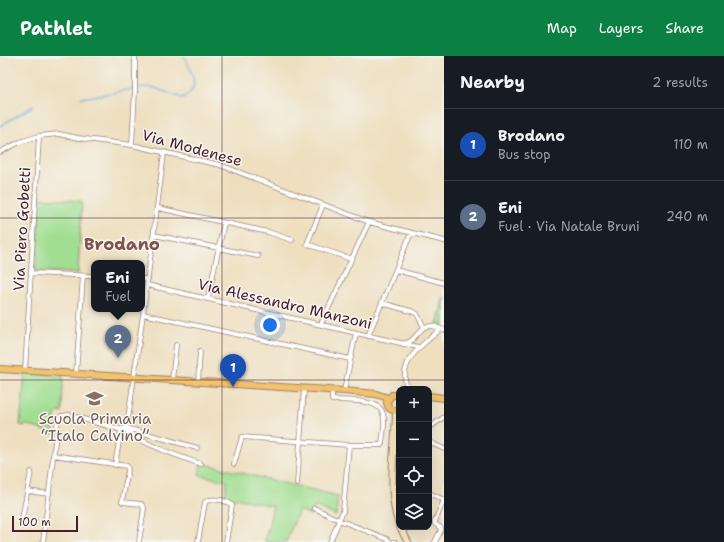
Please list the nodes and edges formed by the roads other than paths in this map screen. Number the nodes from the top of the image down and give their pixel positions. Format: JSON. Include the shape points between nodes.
{"nodes":[{"id":1,"x":135,"y":56,"type":"edge"},
{"id":2,"x":39,"y":136,"type":"junction"},
{"id":3,"x":132,"y":145,"type":"junction"},
{"id":4,"x":0,"y":152,"type":"edge"},
{"id":5,"x":164,"y":153,"type":"junction"},
{"id":6,"x":323,"y":205,"type":"junction"},
{"id":7,"x":158,"y":208,"type":"junction"},
{"id":8,"x":369,"y":222,"type":"junction"},
{"id":9,"x":224,"y":223,"type":"junction"},
{"id":10,"x":411,"y":233,"type":"junction"},
{"id":11,"x":154,"y":235,"type":"junction"},
{"id":12,"x":292,"y":240,"type":"dead end"},
{"id":13,"x":444,"y":241,"type":"edge"},
{"id":14,"x":218,"y":248,"type":"junction"},
{"id":15,"x":258,"y":256,"type":"dead end"},
{"id":16,"x":351,"y":260,"type":"junction"},
{"id":17,"x":396,"y":270,"type":"junction"},
{"id":18,"x":32,"y":273,"type":"junction"},
{"id":19,"x":83,"y":276,"type":"junction"},
{"id":20,"x":91,"y":276,"type":"edge"},
{"id":21,"x":148,"y":279,"type":"joint"},
{"id":22,"x":444,"y":283,"type":"edge"},
{"id":23,"x":148,"y":285,"type":"junction"},
{"id":24,"x":208,"y":298,"type":"junction"},
{"id":25,"x":145,"y":302,"type":"edge"},
{"id":26,"x":382,"y":303,"type":"junction"},
{"id":27,"x":143,"y":314,"type":"joint"},
{"id":28,"x":321,"y":324,"type":"junction"},
{"id":29,"x":424,"y":327,"type":"junction"},
{"id":30,"x":442,"y":329,"type":"edge"},
{"id":31,"x":356,"y":333,"type":"junction"},
{"id":32,"x":368,"y":336,"type":"junction"},
{"id":33,"x":403,"y":344,"type":"junction"},
{"id":34,"x":176,"y":345,"type":"dead end"},
{"id":35,"x":418,"y":347,"type":"junction"},
{"id":36,"x":200,"y":351,"type":"dead end"},
{"id":37,"x":350,"y":359,"type":"junction"},
{"id":38,"x":0,"y":369,"type":"edge"},
{"id":39,"x":25,"y":371,"type":"junction"},
{"id":40,"x":76,"y":374,"type":"junction"},
{"id":41,"x":134,"y":378,"type":"junction"},
{"id":42,"x":172,"y":380,"type":"junction"},
{"id":43,"x":198,"y":382,"type":"junction"},
{"id":44,"x":407,"y":386,"type":"edge"},
{"id":45,"x":304,"y":389,"type":"junction"},
{"id":46,"x":332,"y":391,"type":"junction"},
{"id":47,"x":344,"y":392,"type":"junction"},
{"id":48,"x":396,"y":395,"type":"edge"},
{"id":49,"x":432,"y":396,"type":"edge"},
{"id":50,"x":388,"y":398,"type":"junction"},
{"id":51,"x":444,"y":398,"type":"edge"},
{"id":52,"x":396,"y":410,"type":"edge"},
{"id":53,"x":444,"y":417,"type":"edge"},
{"id":54,"x":397,"y":422,"type":"edge"},
{"id":55,"x":432,"y":426,"type":"edge"},
{"id":56,"x":123,"y":429,"type":"junction"},
{"id":57,"x":301,"y":442,"type":"junction"},
{"id":58,"x":432,"y":443,"type":"edge"},
{"id":59,"x":349,"y":444,"type":"junction"},
{"id":60,"x":196,"y":448,"type":"dead end"},
{"id":61,"x":444,"y":449,"type":"edge"},
{"id":62,"x":54,"y":455,"type":"junction"},
{"id":63,"x":201,"y":464,"type":"dead end"},
{"id":64,"x":234,"y":464,"type":"dead end"},
{"id":65,"x":115,"y":465,"type":"junction"},
{"id":66,"x":31,"y":472,"type":"dead end"},
{"id":67,"x":297,"y":484,"type":"dead end"},
{"id":68,"x":28,"y":491,"type":"junction"},
{"id":69,"x":49,"y":494,"type":"junction"},
{"id":70,"x":431,"y":494,"type":"edge"},
{"id":71,"x":444,"y":500,"type":"edge"},
{"id":72,"x":314,"y":508,"type":"dead end"},
{"id":73,"x":396,"y":513,"type":"edge"},
{"id":74,"x":339,"y":520,"type":"junction"},
{"id":75,"x":21,"y":524,"type":"dead end"},
{"id":76,"x":401,"y":530,"type":"edge"},
{"id":77,"x":405,"y":541,"type":"edge"},
{"id":78,"x":43,"y":542,"type":"edge"},
{"id":79,"x":139,"y":542,"type":"edge"},
{"id":80,"x":198,"y":542,"type":"edge"},
{"id":81,"x":226,"y":542,"type":"edge"},
{"id":82,"x":330,"y":542,"type":"edge"},
{"id":83,"x":392,"y":542,"type":"edge"},
{"id":84,"x":435,"y":542,"type":"edge"}],
"edges":[{"from":1,"to":3,"type":"street"},
{"from":2,"to":3,"type":"street","name":"Via Modenese","via":[[59,134]]},
{"from":2,"to":4,"type":"street","name":"Via Modenese"},
{"from":2,"to":18,"type":"street","name":"Via Piero Gobetti"},
{"from":3,"to":5,"type":"street","name":"Via Modenese"},
{"from":5,"to":6,"type":"street","name":"Via Modenese","via":[[220,165]]},
{"from":5,"to":7,"type":"street"},
{"from":6,"to":8,"type":"street","name":"Via Modenese"},
{"from":6,"to":16,"type":"street","via":[[307,244]]},
{"from":7,"to":9,"type":"street"},
{"from":7,"to":11,"type":"street"},
{"from":8,"to":10,"type":"street","name":"Via Modenese"},
{"from":8,"to":16,"type":"street"},
{"from":9,"to":12,"type":"street"},
{"from":9,"to":14,"type":"street"},
{"from":10,"to":13,"type":"street","name":"Via Modenese"},
{"from":10,"to":17,"type":"street"},
{"from":11,"to":14,"type":"street"},
{"from":11,"to":21,"type":"street"},
{"from":14,"to":15,"type":"street"},
{"from":14,"to":24,"type":"street"},
{"from":16,"to":28,"type":"street"},
{"from":17,"to":22,"type":"street"},
{"from":17,"to":26,"type":"street"},
{"from":18,"to":19,"type":"street"},
{"from":18,"to":39,"type":"street","name":"Via Piero Gobetti"},
{"from":19,"to":20,"type":"street"},
{"from":19,"to":40,"type":"street"},
{"from":21,"to":23,"type":"street"},
{"from":23,"to":24,"type":"street","name":"Via Alessandro Manzoni"},
{"from":23,"to":25,"type":"street"},
{"from":24,"to":28,"type":"street","name":"Via Alessandro Manzoni"},
{"from":26,"to":29,"type":"street","via":[[414,312]]},
{"from":26,"to":32,"type":"street"},
{"from":27,"to":37,"type":"street"},
{"from":27,"to":41,"type":"street"},
{"from":28,"to":31,"type":"street","name":"Via Alessandro Manzoni"},
{"from":29,"to":30,"type":"street"},
{"from":29,"to":33,"type":"street"},
{"from":30,"to":35,"type":"street"},
{"from":31,"to":32,"type":"street","name":"Via Alessandro Manzoni"},
{"from":31,"to":37,"type":"street"},
{"from":32,"to":33,"type":"street","name":"Via Alessandro Manzoni"},
{"from":33,"to":35,"type":"street","name":"Via Alessandro Manzoni"},
{"from":34,"to":42,"type":"street"},
{"from":35,"to":44,"type":"street","via":[[407,365]]},
{"from":36,"to":43,"type":"street"},
{"from":37,"to":47,"type":"street"},
{"from":38,"to":39,"type":"main road"},
{"from":39,"to":40,"type":"main road"},
{"from":40,"to":41,"type":"main road"},
{"from":41,"to":42,"type":"main road"},
{"from":41,"to":56,"type":"street","via":[[128,419]]},
{"from":42,"to":43,"type":"main road"},
{"from":43,"to":45,"type":"main road"},
{"from":45,"to":46,"type":"main road"},
{"from":45,"to":57,"type":"street"},
{"from":46,"to":47,"type":"main road"},
{"from":46,"to":59,"type":"street","via":[[332,400],[372,403],[378,406],[384,415],[381,445]]},
{"from":47,"to":50,"type":"main road","via":[[376,394]]},
{"from":48,"to":50,"type":"main road"},
{"from":49,"to":51,"type":"main road"},
{"from":50,"to":52,"type":"main road","via":[[388,407]]},
{"from":53,"to":55,"type":"street"},
{"from":54,"to":73,"type":"main road","via":[[392,489]]},
{"from":56,"to":60,"type":"street"},
{"from":56,"to":62,"type":"street","via":[[63,415],[57,424]]},
{"from":56,"to":63,"type":"street","via":[[154,446]]},
{"from":56,"to":65,"type":"street"},
{"from":57,"to":59,"type":"street"},
{"from":57,"to":64,"type":"street","via":[[242,437]]},
{"from":57,"to":67,"type":"street"},
{"from":58,"to":61,"type":"street"},
{"from":59,"to":74,"type":"street","via":[[343,511]]},
{"from":62,"to":65,"type":"street"},
{"from":62,"to":69,"type":"street"},
{"from":65,"to":79,"type":"street","via":[[125,465],[128,470],[122,502],[144,506]]},
{"from":66,"to":68,"type":"street"},
{"from":68,"to":69,"type":"street"},
{"from":68,"to":75,"type":"street"},
{"from":69,"to":78,"type":"street"},
{"from":70,"to":71,"type":"street"},
{"from":71,"to":84,"type":"street","via":[[435,521],[441,530]]},
{"from":72,"to":74,"type":"street"},
{"from":74,"to":82,"type":"street"},
{"from":74,"to":83,"type":"street"},
{"from":76,"to":77,"type":"main road"},
{"from":80,"to":81,"type":"street","via":[[205,502],[210,499],[229,502],[232,505]]}]}
